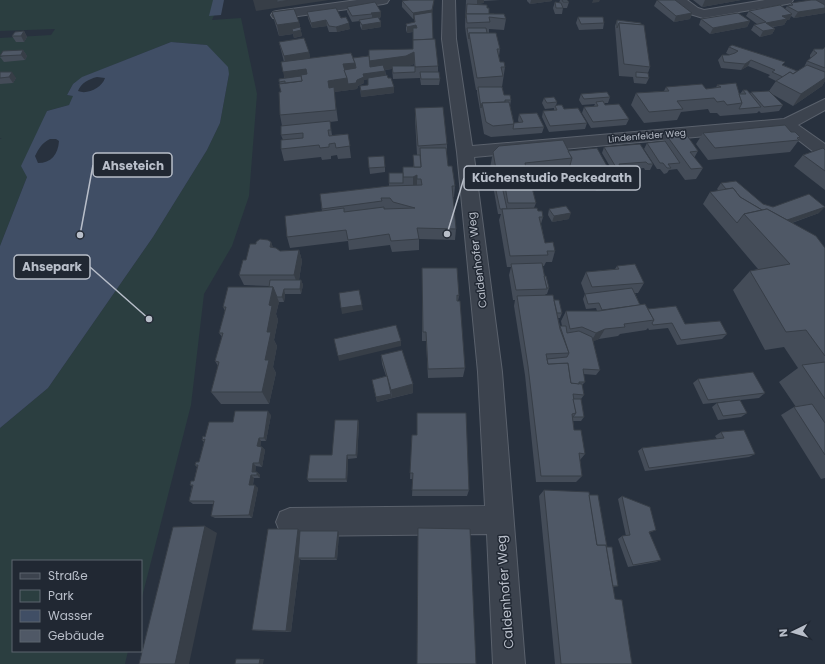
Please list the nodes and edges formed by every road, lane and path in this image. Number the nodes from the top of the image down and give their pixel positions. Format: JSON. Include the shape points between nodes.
{"nodes":[{"id":1,"x":383,"y":0,"type":"edge"},
{"id":2,"x":449,"y":0,"type":"edge"},
{"id":3,"x":679,"y":0,"type":"edge"},
{"id":4,"x":787,"y":0,"type":"edge"},
{"id":5,"x":818,"y":0,"type":"edge"},
{"id":6,"x":825,"y":2,"type":"edge"},
{"id":7,"x":277,"y":15,"type":"edge"},
{"id":8,"x":825,"y":104,"type":"edge"},
{"id":9,"x":787,"y":124,"type":"junction"},
{"id":10,"x":465,"y":152,"type":"junction"},
{"id":11,"x":825,"y":152,"type":"edge"},
{"id":12,"x":500,"y":520,"type":"junction"},
{"id":13,"x":290,"y":522,"type":"dead end"},
{"id":14,"x":509,"y":664,"type":"edge"}],
"edges":[{"from":1,"to":7,"type":"street"},
{"from":2,"to":10,"type":"street","name":"Caldenhofer Weg","via":[[449,39]]},
{"from":3,"to":4,"type":"street","via":[[703,14]]},
{"from":5,"to":6,"type":"street"},
{"from":8,"to":9,"type":"street","name":"Lindenfelder Weg"},
{"from":9,"to":10,"type":"street","name":"Lindenfelder Weg"},
{"from":9,"to":11,"type":"street"},
{"from":10,"to":12,"type":"street","name":"Caldenhofer Weg","via":[[490,372]]},
{"from":12,"to":13,"type":"street","name":"Caldenhofer Weg"},
{"from":12,"to":14,"type":"street","name":"Caldenhofer Weg"}]}
